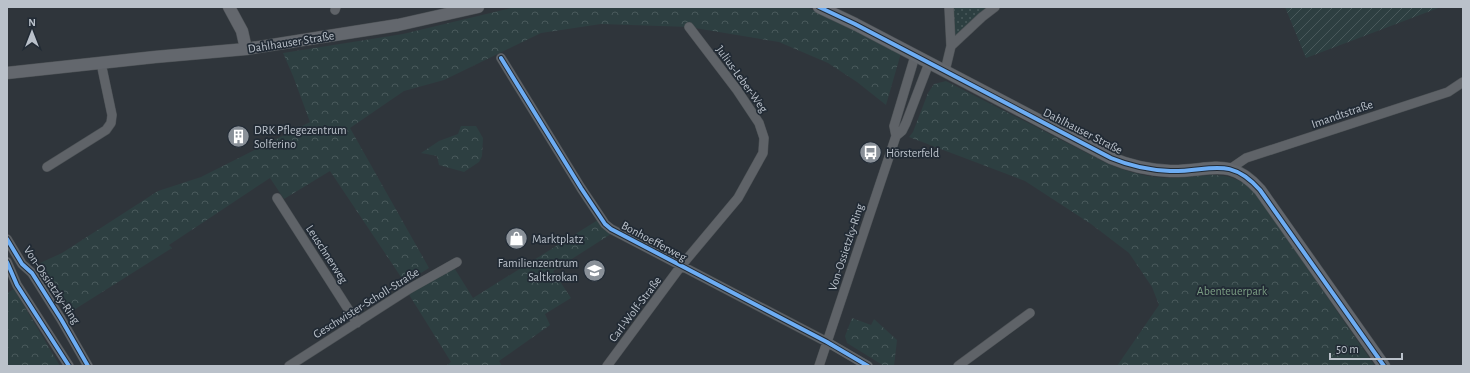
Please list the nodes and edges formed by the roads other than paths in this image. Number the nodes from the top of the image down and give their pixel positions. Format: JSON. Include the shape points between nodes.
{"nodes":[{"id":1,"x":228,"y":7,"type":"edge"},
{"id":2,"x":478,"y":7,"type":"edge"},
{"id":3,"x":819,"y":7,"type":"edge"},
{"id":4,"x":949,"y":7,"type":"edge"},
{"id":5,"x":995,"y":7,"type":"edge"},
{"id":6,"x":689,"y":27,"type":"dead end"},
{"id":7,"x":951,"y":46,"type":"junction"},
{"id":8,"x":246,"y":49,"type":"junction"},
{"id":9,"x":915,"y":56,"type":"junction"},
{"id":10,"x":501,"y":58,"type":"dead end"},
{"id":11,"x":101,"y":63,"type":"junction"},
{"id":12,"x":929,"y":63,"type":"junction"},
{"id":13,"x":945,"y":71,"type":"junction"},
{"id":14,"x":7,"y":73,"type":"edge"},
{"id":15,"x":1463,"y":82,"type":"edge"},
{"id":16,"x":896,"y":136,"type":"junction"},
{"id":17,"x":48,"y":167,"type":"dead end"},
{"id":18,"x":1230,"y":169,"type":"junction"},
{"id":19,"x":277,"y":198,"type":"dead end"},
{"id":20,"x":7,"y":239,"type":"edge"},
{"id":21,"x":7,"y":262,"type":"edge"},
{"id":22,"x":457,"y":262,"type":"dead end"},
{"id":23,"x":681,"y":266,"type":"junction"},
{"id":24,"x":1030,"y":313,"type":"dead end"},
{"id":25,"x":357,"y":323,"type":"junction"},
{"id":26,"x":827,"y":342,"type":"junction"},
{"id":27,"x":69,"y":366,"type":"edge"},
{"id":28,"x":88,"y":366,"type":"edge"},
{"id":29,"x":289,"y":366,"type":"edge"},
{"id":30,"x":607,"y":366,"type":"edge"},
{"id":31,"x":819,"y":366,"type":"edge"},
{"id":32,"x":868,"y":366,"type":"edge"},
{"id":33,"x":958,"y":366,"type":"edge"},
{"id":34,"x":1384,"y":366,"type":"edge"}],
"edges":[{"from":1,"to":8,"type":"street","via":[[242,31]]},
{"from":2,"to":8,"type":"street","name":"Dahlhauser Straße","via":[[398,25]]},
{"from":3,"to":9,"type":"street","name":"Dahlhauser Straße"},
{"from":4,"to":7,"type":"street"},
{"from":5,"to":7,"type":"street"},
{"from":6,"to":23,"type":"street","name":"Julius-Leber-Weg","via":[[759,122],[764,138],[763,153],[738,198]]},
{"from":7,"to":13,"type":"street"},
{"from":8,"to":11,"type":"street","name":"Dahlhauser Straße"},
{"from":9,"to":12,"type":"street","name":"Dahlhauser Straße"},
{"from":9,"to":16,"type":"street","name":"Von-Ossietzky-Ring","via":[[894,126]]},
{"from":10,"to":23,"type":"street","name":"Bonhoefferweg","via":[[606,224],[619,234]]},
{"from":11,"to":14,"type":"street","name":"Dahlhauser Straße"},
{"from":11,"to":17,"type":"street","via":[[112,115],[109,126]]},
{"from":12,"to":13,"type":"street","name":"Dahlhauser Straße"},
{"from":12,"to":16,"type":"street","name":"Von-Ossietzky-Ring","via":[[902,131]]},
{"from":13,"to":18,"type":"street","name":"Dahlhauser Straße","via":[[1126,164],[1142,169],[1170,171],[1218,167]]},
{"from":15,"to":18,"type":"street","name":"Imandtstraße","via":[[1448,92],[1246,158]]},
{"from":16,"to":26,"type":"street","name":"Von-Ossietzky-Ring"},
{"from":18,"to":34,"type":"street","name":"Dahlhauser Straße","via":[[1242,174],[1260,190]]},
{"from":19,"to":25,"type":"street","name":"Leuschnerweg"},
{"from":20,"to":28,"type":"street","name":"Von-Ossietzky-Ring","via":[[22,264],[32,273]]},
{"from":21,"to":27,"type":"street","name":"Von-Ossietzky-Ring","via":[[17,285]]},
{"from":22,"to":25,"type":"street","name":"Geschwister-Scholl-Straße"},
{"from":23,"to":26,"type":"street","name":"Bonhoefferweg"},
{"from":23,"to":30,"type":"street","name":"Carl-Wolf-Straße"},
{"from":24,"to":33,"type":"street"},
{"from":25,"to":29,"type":"street","name":"Geschwister-Scholl-Straße"},
{"from":26,"to":31,"type":"street","name":"Von-Ossietzky-Ring"},
{"from":26,"to":32,"type":"street","name":"Bonhoefferweg"}]}
